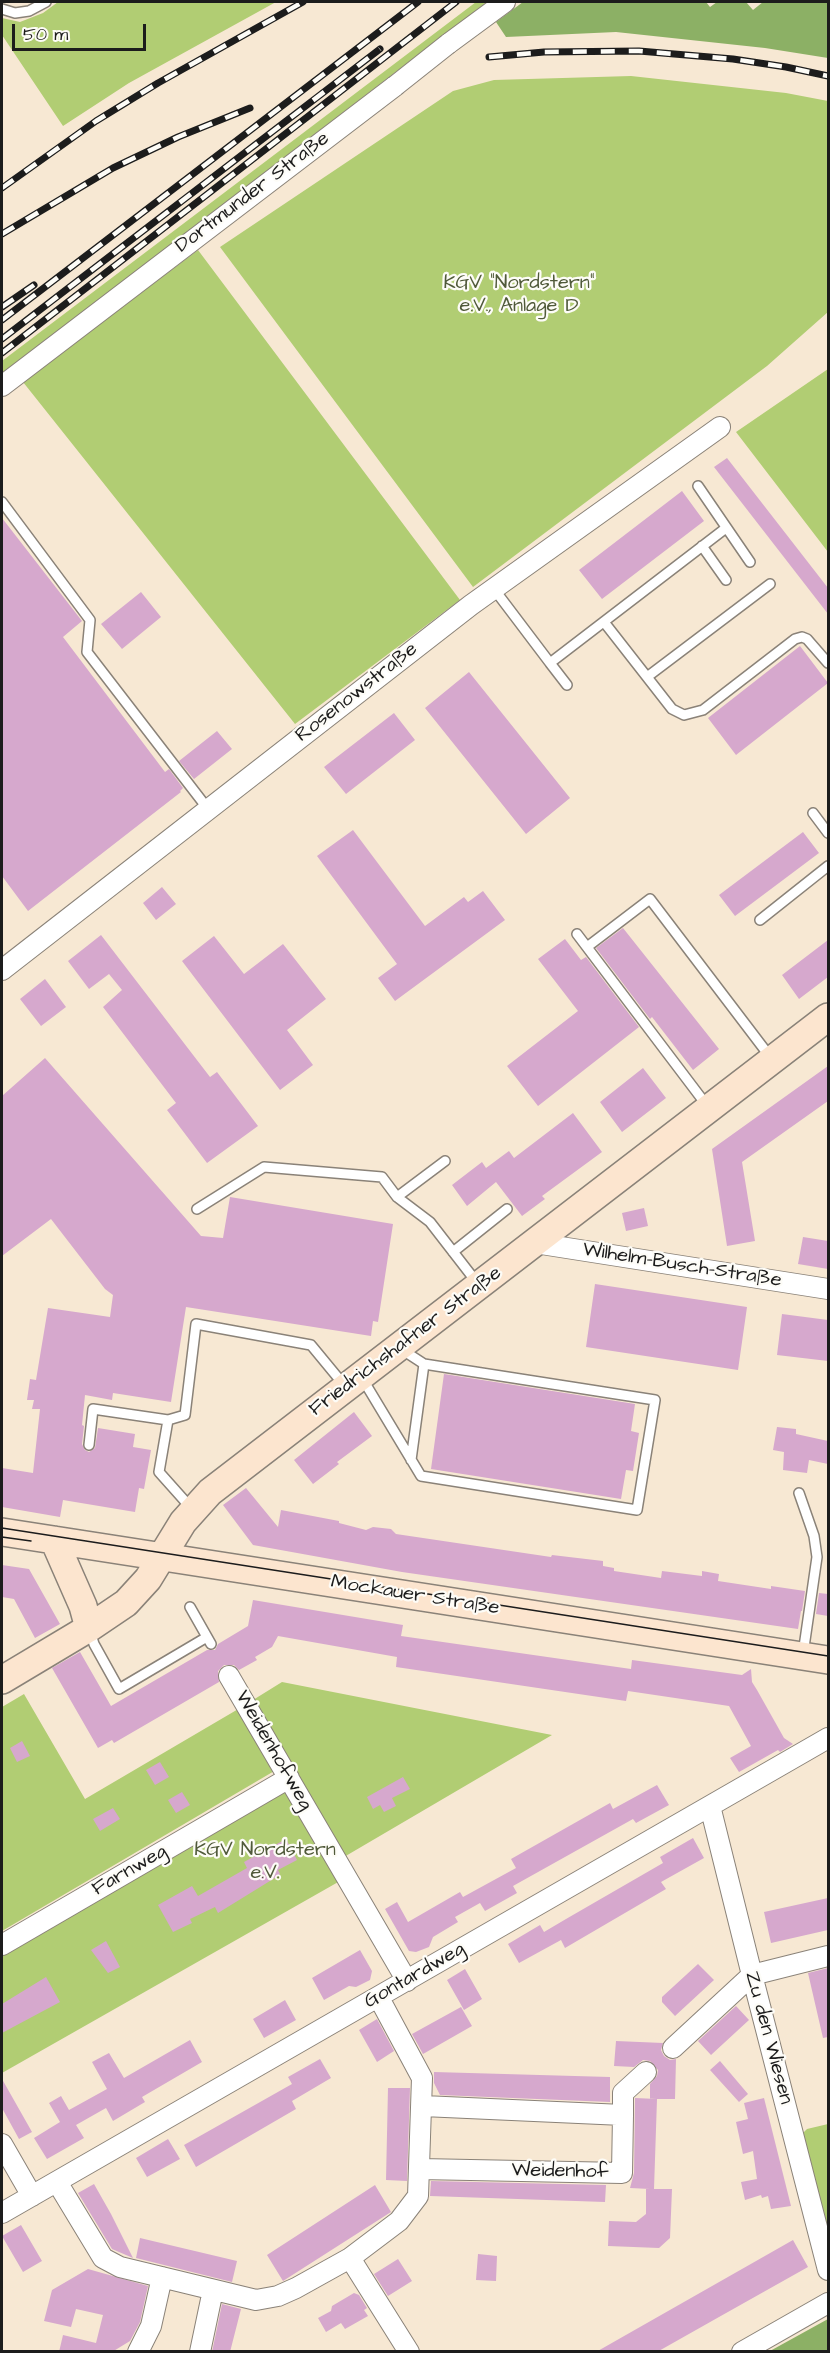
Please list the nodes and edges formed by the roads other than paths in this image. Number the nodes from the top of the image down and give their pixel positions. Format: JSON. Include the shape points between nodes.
{"nodes":[{"id":1,"x":46,"y":2,"type":"edge"},
{"id":2,"x":505,"y":2,"type":"edge"},
{"id":3,"x":2,"y":9,"type":"edge"},
{"id":4,"x":2,"y":386,"type":"edge"},
{"id":5,"x":720,"y":427,"type":"dead end"},
{"id":6,"x":698,"y":486,"type":"dead end"},
{"id":7,"x":2,"y":502,"type":"edge"},
{"id":8,"x":726,"y":528,"type":"junction"},
{"id":9,"x":702,"y":546,"type":"junction"},
{"id":10,"x":750,"y":562,"type":"dead end"},
{"id":11,"x":726,"y":580,"type":"dead end"},
{"id":12,"x":770,"y":584,"type":"dead end"},
{"id":13,"x":494,"y":589,"type":"junction"},
{"id":14,"x":604,"y":622,"type":"junction"},
{"id":15,"x":550,"y":663,"type":"junction"},
{"id":16,"x":828,"y":663,"type":"edge"},
{"id":17,"x":647,"y":677,"type":"junction"},
{"id":18,"x":567,"y":685,"type":"dead end"},
{"id":19,"x":208,"y":809,"type":"junction"},
{"id":20,"x":813,"y":813,"type":"dead end"},
{"id":21,"x":828,"y":833,"type":"edge"},
{"id":22,"x":828,"y":866,"type":"edge"},
{"id":23,"x":760,"y":920,"type":"dead end"},
{"id":24,"x":577,"y":934,"type":"dead end"},
{"id":25,"x":587,"y":947,"type":"junction"},
{"id":26,"x":2,"y":970,"type":"edge"},
{"id":27,"x":828,"y":1017,"type":"edge"},
{"id":28,"x":772,"y":1060,"type":"junction"},
{"id":29,"x":709,"y":1109,"type":"junction"},
{"id":30,"x":444,"y":1161,"type":"dead end"},
{"id":31,"x":397,"y":1197,"type":"junction"},
{"id":32,"x":197,"y":1209,"type":"dead end"},
{"id":33,"x":507,"y":1209,"type":"dead end"},
{"id":34,"x":535,"y":1244,"type":"junction"},
{"id":35,"x":453,"y":1252,"type":"junction"},
{"id":36,"x":480,"y":1286,"type":"junction"},
{"id":37,"x":828,"y":1289,"type":"edge"},
{"id":38,"x":399,"y":1348,"type":"junction"},
{"id":39,"x":424,"y":1364,"type":"junction"},
{"id":40,"x":355,"y":1383,"type":"junction"},
{"id":41,"x":168,"y":1420,"type":"junction"},
{"id":42,"x":89,"y":1445,"type":"dead end"},
{"id":43,"x":411,"y":1460,"type":"junction"},
{"id":44,"x":800,"y":1493,"type":"dead end"},
{"id":45,"x":193,"y":1510,"type":"junction"},
{"id":46,"x":2,"y":1532,"type":"edge"},
{"id":47,"x":54,"y":1540,"type":"junction"},
{"id":48,"x":162,"y":1556,"type":"junction"},
{"id":49,"x":190,"y":1607,"type":"dead end"},
{"id":50,"x":89,"y":1628,"type":"junction"},
{"id":51,"x":816,"y":1658,"type":"edge"},
{"id":52,"x":229,"y":1676,"type":"dead end"},
{"id":53,"x":2,"y":1680,"type":"edge"},
{"id":54,"x":828,"y":1738,"type":"edge"},
{"id":55,"x":289,"y":1778,"type":"junction"},
{"id":56,"x":710,"y":1806,"type":"junction"},
{"id":57,"x":2,"y":1945,"type":"edge"},
{"id":58,"x":828,"y":1956,"type":"edge"},
{"id":59,"x":752,"y":1975,"type":"junction"},
{"id":60,"x":407,"y":1981,"type":"junction"},
{"id":61,"x":379,"y":1998,"type":"junction"},
{"id":62,"x":673,"y":2048,"type":"dead end"},
{"id":63,"x":646,"y":2072,"type":"dead end"},
{"id":64,"x":423,"y":2106,"type":"junction"},
{"id":65,"x":623,"y":2115,"type":"junction"},
{"id":66,"x":2,"y":2144,"type":"edge"},
{"id":67,"x":420,"y":2169,"type":"junction"},
{"id":68,"x":57,"y":2182,"type":"junction"},
{"id":69,"x":32,"y":2196,"type":"junction"},
{"id":70,"x":2,"y":2213,"type":"edge"},
{"id":71,"x":350,"y":2258,"type":"junction"},
{"id":72,"x":828,"y":2270,"type":"edge"},
{"id":73,"x":162,"y":2277,"type":"junction"},
{"id":74,"x":213,"y":2290,"type":"junction"},
{"id":75,"x":828,"y":2303,"type":"edge"},
{"id":76,"x":138,"y":2352,"type":"edge"},
{"id":77,"x":200,"y":2352,"type":"edge"},
{"id":78,"x":409,"y":2352,"type":"edge"},
{"id":79,"x":742,"y":2352,"type":"edge"}],
"edges":[{"from":1,"to":3,"type":"lane","via":[[28,11]]},
{"from":2,"to":4,"type":"street","name":"Dortmunder Straße","bridge":true},
{"from":5,"to":13,"type":"street","name":"Rosenowstraße"},
{"from":6,"to":8,"type":"lane"},
{"from":7,"to":19,"type":"lane","via":[[90,620],[87,652]]},
{"from":8,"to":9,"type":"lane"},
{"from":8,"to":10,"type":"lane"},
{"from":9,"to":11,"type":"lane"},
{"from":9,"to":14,"type":"lane"},
{"from":12,"to":17,"type":"lane"},
{"from":13,"to":15,"type":"lane"},
{"from":13,"to":19,"type":"street","name":"Rosenowstraße"},
{"from":14,"to":15,"type":"lane"},
{"from":14,"to":17,"type":"lane"},
{"from":15,"to":18,"type":"lane"},
{"from":16,"to":17,"type":"lane","via":[[807,639],[795,639],[703,710],[690,715],[672,709]]},
{"from":19,"to":26,"type":"street","name":"Rosenowstraße"},
{"from":20,"to":21,"type":"lane"},
{"from":22,"to":23,"type":"lane"},
{"from":24,"to":25,"type":"lane"},
{"from":25,"to":28,"type":"lane","via":[[650,899]]},
{"from":25,"to":29,"type":"lane"},
{"from":27,"to":28,"type":"main road","name":"Friedrichshafner Straße"},
{"from":28,"to":29,"type":"main road","name":"Friedrichshafner Straße"},
{"from":29,"to":34,"type":"main road","name":"Friedrichshafner Straße"},
{"from":30,"to":31,"type":"lane"},
{"from":31,"to":32,"type":"lane","via":[[382,1177],[264,1167]]},
{"from":31,"to":35,"type":"lane","via":[[430,1222]]},
{"from":33,"to":35,"type":"lane"},
{"from":34,"to":36,"type":"main road","name":"Friedrichshafner Straße"},
{"from":34,"to":37,"type":"street","name":"Wilhelm-Busch-Straße"},
{"from":35,"to":36,"type":"lane"},
{"from":36,"to":38,"type":"main road","name":"Friedrichshafner Straße"},
{"from":38,"to":39,"type":"lane"},
{"from":38,"to":40,"type":"main road","name":"Friedrichshafner Straße"},
{"from":39,"to":43,"type":"lane"},
{"from":39,"to":43,"type":"lane","via":[[656,1400],[637,1510],[421,1476]]},
{"from":40,"to":41,"type":"lane","via":[[311,1345],[196,1324],[185,1415]]},
{"from":40,"to":43,"type":"lane"},
{"from":40,"to":45,"type":"main road","name":"Friedrichshafner Straße","via":[[210,1492]]},
{"from":41,"to":42,"type":"lane","via":[[93,1409]]},
{"from":41,"to":45,"type":"lane","via":[[159,1472]]},
{"from":44,"to":51,"type":"lane","via":[[817,1557]]},
{"from":45,"to":48,"type":"main road","name":"Friedrichshafner Straße"},
{"from":46,"to":47,"type":"main road","name":"Mockauer Straße"},
{"from":47,"to":48,"type":"main road","name":"Mockauer Straße"},
{"from":47,"to":50,"type":"main road"},
{"from":48,"to":50,"type":"main road","name":"Friedrichshafner Straße","via":[[126,1603]]},
{"from":48,"to":51,"type":"main road","name":"Mockauer Straße"},
{"from":49,"to":50,"type":"lane","via":[[209,1641],[119,1689]]},
{"from":50,"to":53,"type":"main road","name":"Friedrichshafner Straße"},
{"from":52,"to":55,"type":"street","name":"Weidenhofweg"},
{"from":54,"to":56,"type":"street","name":"Gontardweg"},
{"from":55,"to":57,"type":"street","name":"Farnweg"},
{"from":55,"to":60,"type":"street","name":"Weidenhofweg"},
{"from":56,"to":59,"type":"street","name":"Zu den Wiesen"},
{"from":56,"to":60,"type":"street","name":"Gontardweg"},
{"from":58,"to":59,"type":"street"},
{"from":59,"to":62,"type":"street"},
{"from":59,"to":72,"type":"street","name":"Zu den Wiesen"},
{"from":60,"to":61,"type":"street","name":"Gontardweg"},
{"from":61,"to":64,"type":"street","via":[[422,2078]]},
{"from":61,"to":68,"type":"street","name":"Gontardweg"},
{"from":63,"to":65,"type":"street","via":[[623,2093]]},
{"from":64,"to":65,"type":"street"},
{"from":64,"to":67,"type":"street"},
{"from":65,"to":67,"type":"street","name":"Weidenhof","via":[[622,2173]]},
{"from":66,"to":69,"type":"street"},
{"from":67,"to":71,"type":"street","via":[[418,2196],[399,2221]]},
{"from":68,"to":69,"type":"street","name":"Gontardweg"},
{"from":68,"to":73,"type":"street","via":[[103,2258],[120,2267]]},
{"from":69,"to":70,"type":"street","name":"Gontardweg"},
{"from":71,"to":74,"type":"street","via":[[296,2288],[266,2299]]},
{"from":71,"to":78,"type":"street"},
{"from":73,"to":74,"type":"street"},
{"from":73,"to":76,"type":"street","via":[[151,2326]]},
{"from":74,"to":77,"type":"street"},
{"from":75,"to":79,"type":"street"}]}
